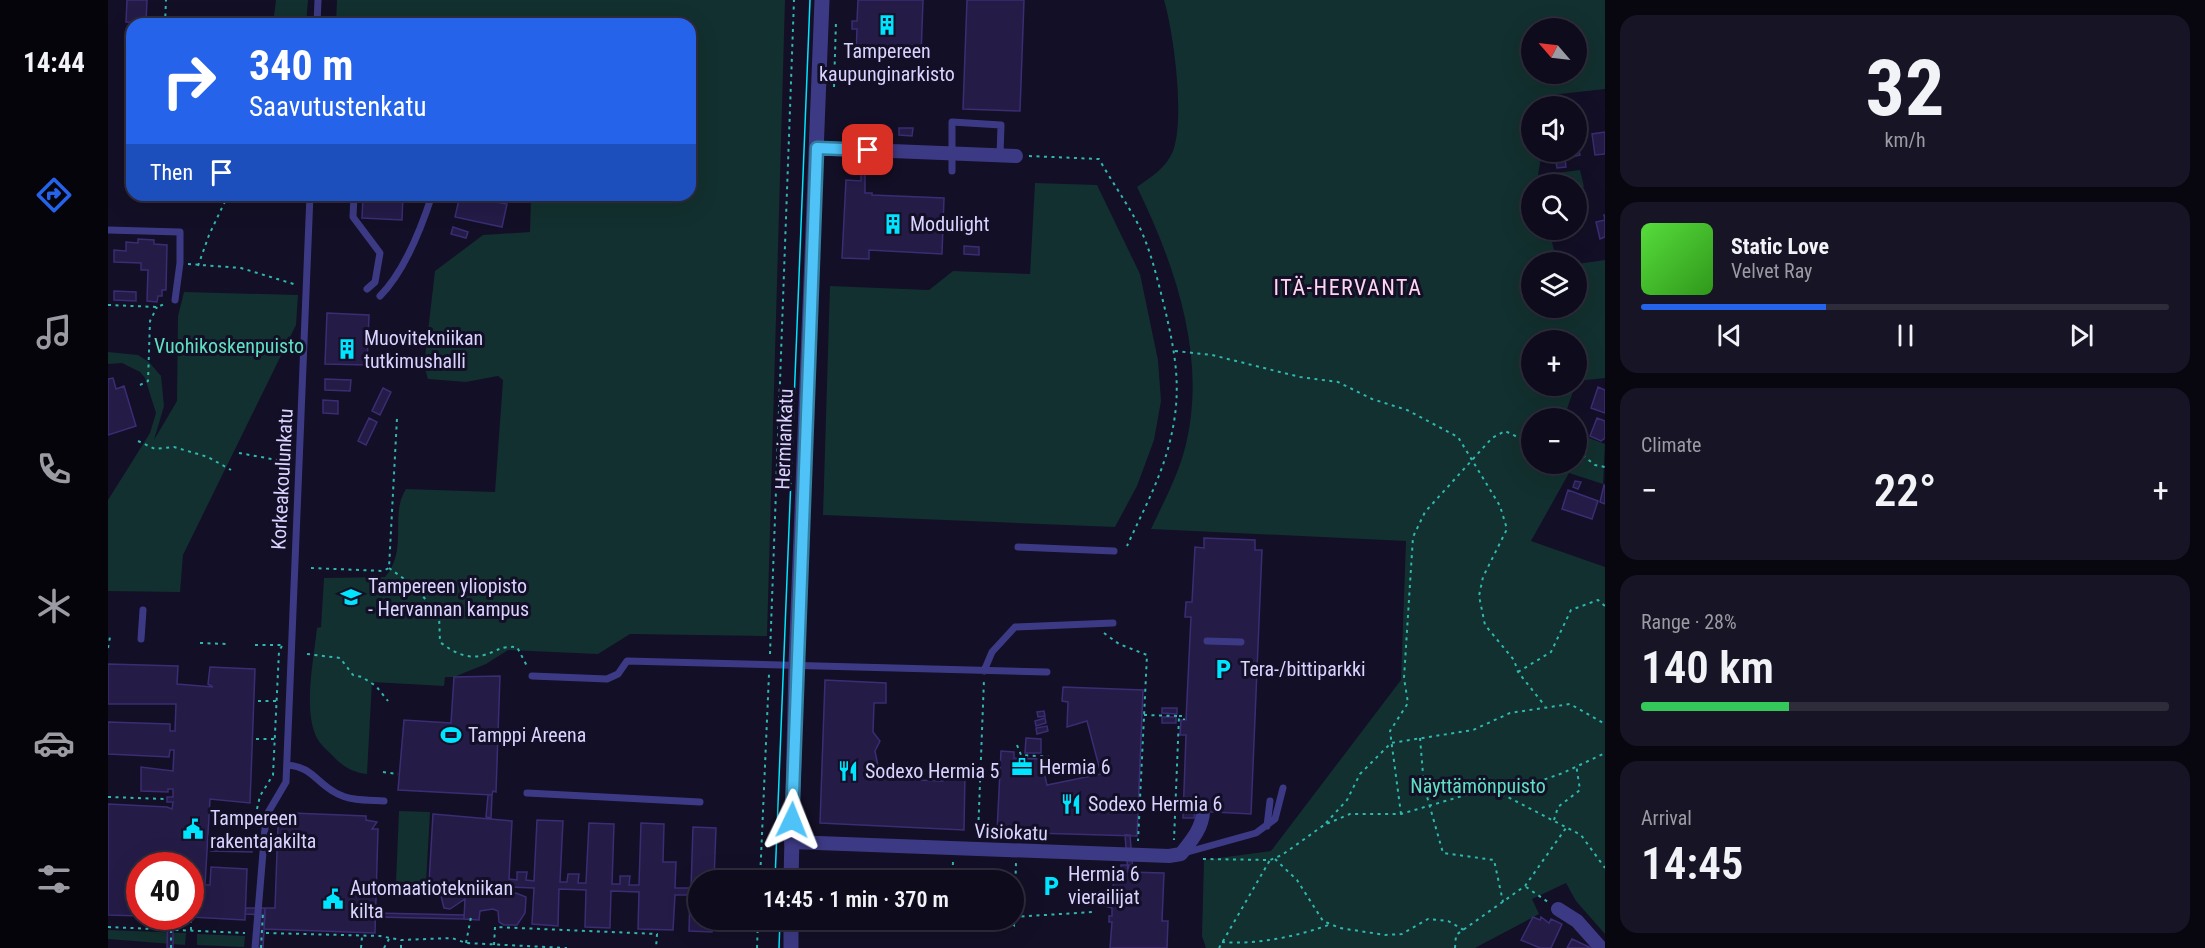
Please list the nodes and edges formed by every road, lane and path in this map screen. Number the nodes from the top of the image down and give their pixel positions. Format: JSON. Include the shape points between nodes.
{"nodes":[{"id":1,"x":166,"y":0,"type":"edge"},
{"id":2,"x":318,"y":0,"type":"edge"},
{"id":3,"x":794,"y":0,"type":"edge"},
{"id":4,"x":822,"y":0,"type":"edge"},
{"id":5,"x":165,"y":18,"type":"edge"},
{"id":6,"x":317,"y":18,"type":"edge"},
{"id":7,"x":817,"y":148,"type":"junction"},
{"id":8,"x":952,"y":153,"type":"junction"},
{"id":9,"x":1000,"y":155,"type":"junction"},
{"id":10,"x":1016,"y":156,"type":"joint"},
{"id":11,"x":952,"y":171,"type":"dead end"},
{"id":12,"x":225,"y":201,"type":"edge"},
{"id":13,"x":310,"y":201,"type":"edge"},
{"id":14,"x":353,"y":201,"type":"edge"},
{"id":15,"x":430,"y":201,"type":"edge"},
{"id":16,"x":108,"y":230,"type":"edge"},
{"id":17,"x":180,"y":263,"type":"junction"},
{"id":18,"x":198,"y":266,"type":"junction"},
{"id":19,"x":306,"y":287,"type":"junction"},
{"id":20,"x":367,"y":290,"type":"dead end"},
{"id":21,"x":380,"y":296,"type":"dead end"},
{"id":22,"x":175,"y":300,"type":"dead end"},
{"id":23,"x":108,"y":304,"type":"edge"},
{"id":24,"x":1175,"y":351,"type":"junction"},
{"id":25,"x":140,"y":385,"type":"dead end"},
{"id":26,"x":397,"y":418,"type":"dead end"},
{"id":27,"x":1521,"y":439,"type":"edge"},
{"id":28,"x":138,"y":441,"type":"dead end"},
{"id":29,"x":239,"y":453,"type":"dead end"},
{"id":30,"x":1587,"y":459,"type":"edge"},
{"id":31,"x":1473,"y":461,"type":"junction"},
{"id":32,"x":298,"y":468,"type":"junction"},
{"id":33,"x":1605,"y":468,"type":"edge"},
{"id":34,"x":231,"y":470,"type":"dead end"},
{"id":35,"x":1127,"y":546,"type":"dead end"},
{"id":36,"x":1018,"y":547,"type":"dead end"},
{"id":37,"x":1114,"y":551,"type":"dead end"},
{"id":38,"x":311,"y":568,"type":"dead end"},
{"id":39,"x":389,"y":568,"type":"junction"},
{"id":40,"x":1605,"y":606,"type":"edge"},
{"id":41,"x":143,"y":610,"type":"dead end"},
{"id":42,"x":1097,"y":623,"type":"junction"},
{"id":43,"x":1113,"y":623,"type":"dead end"},
{"id":44,"x":110,"y":637,"type":"dead end"},
{"id":45,"x":141,"y":639,"type":"dead end"},
{"id":46,"x":1207,"y":641,"type":"dead end"},
{"id":47,"x":291,"y":642,"type":"junction"},
{"id":48,"x":1241,"y":642,"type":"dead end"},
{"id":49,"x":200,"y":643,"type":"dead end"},
{"id":50,"x":226,"y":644,"type":"dead end"},
{"id":51,"x":255,"y":645,"type":"dead end"},
{"id":52,"x":282,"y":645,"type":"junction"},
{"id":53,"x":108,"y":648,"type":"edge"},
{"id":54,"x":307,"y":654,"type":"dead end"},
{"id":55,"x":796,"y":664,"type":"junction"},
{"id":56,"x":769,"y":665,"type":"junction"},
{"id":57,"x":984,"y":670,"type":"junction"},
{"id":58,"x":1047,"y":672,"type":"dead end"},
{"id":59,"x":1518,"y":672,"type":"junction"},
{"id":60,"x":532,"y":676,"type":"joint"},
{"id":61,"x":258,"y":701,"type":"dead end"},
{"id":62,"x":276,"y":701,"type":"junction"},
{"id":63,"x":388,"y":701,"type":"dead end"},
{"id":64,"x":1545,"y":706,"type":"junction"},
{"id":65,"x":1144,"y":715,"type":"junction"},
{"id":66,"x":1179,"y":716,"type":"junction"},
{"id":67,"x":1184,"y":720,"type":"dead end"},
{"id":68,"x":1605,"y":724,"type":"edge"},
{"id":69,"x":1420,"y":738,"type":"junction"},
{"id":70,"x":256,"y":739,"type":"dead end"},
{"id":71,"x":274,"y":739,"type":"junction"},
{"id":72,"x":1391,"y":742,"type":"junction"},
{"id":73,"x":1017,"y":745,"type":"dead end"},
{"id":74,"x":1605,"y":753,"type":"edge"},
{"id":75,"x":1050,"y":757,"type":"dead end"},
{"id":76,"x":1576,"y":764,"type":"junction"},
{"id":77,"x":286,"y":765,"type":"junction"},
{"id":78,"x":383,"y":772,"type":"dead end"},
{"id":79,"x":398,"y":774,"type":"dead end"},
{"id":80,"x":1283,"y":788,"type":"dead end"},
{"id":81,"x":527,"y":793,"type":"dead end"},
{"id":82,"x":1502,"y":794,"type":"junction"},
{"id":83,"x":108,"y":796,"type":"edge"},
{"id":84,"x":166,"y":799,"type":"dead end"},
{"id":85,"x":384,"y":801,"type":"dead end"},
{"id":86,"x":1269,"y":801,"type":"dead end"},
{"id":87,"x":700,"y":802,"type":"dead end"},
{"id":88,"x":1431,"y":804,"type":"junction"},
{"id":89,"x":257,"y":812,"type":"dead end"},
{"id":90,"x":1203,"y":812,"type":"dead end"},
{"id":91,"x":1401,"y":814,"type":"junction"},
{"id":92,"x":1554,"y":820,"type":"junction"},
{"id":93,"x":1324,"y":825,"type":"junction"},
{"id":94,"x":1267,"y":826,"type":"junction"},
{"id":95,"x":1567,"y":827,"type":"junction"},
{"id":96,"x":791,"y":842,"type":"junction"},
{"id":97,"x":1138,"y":847,"type":"dead end"},
{"id":98,"x":1177,"y":849,"type":"junction"},
{"id":99,"x":977,"y":850,"type":"junction"},
{"id":100,"x":953,"y":859,"type":"dead end"},
{"id":101,"x":1203,"y":859,"type":"dead end"},
{"id":102,"x":1275,"y":859,"type":"junction"},
{"id":103,"x":1269,"y":860,"type":"junction"},
{"id":104,"x":1016,"y":862,"type":"dead end"},
{"id":105,"x":1604,"y":862,"type":"edge"},
{"id":106,"x":1605,"y":868,"type":"edge"},
{"id":107,"x":760,"y":870,"type":"edge"},
{"id":108,"x":791,"y":870,"type":"edge"},
{"id":109,"x":952,"y":870,"type":"edge"},
{"id":110,"x":1016,"y":870,"type":"edge"},
{"id":111,"x":1525,"y":886,"type":"junction"},
{"id":112,"x":1503,"y":902,"type":"junction"},
{"id":113,"x":1558,"y":909,"type":"joint"},
{"id":114,"x":263,"y":912,"type":"dead end"},
{"id":115,"x":1092,"y":912,"type":"dead end"},
{"id":116,"x":1024,"y":916,"type":"edge"},
{"id":117,"x":471,"y":917,"type":"dead end"},
{"id":118,"x":1331,"y":924,"type":"junction"},
{"id":119,"x":108,"y":927,"type":"edge"},
{"id":120,"x":126,"y":928,"type":"edge"},
{"id":121,"x":171,"y":930,"type":"edge"},
{"id":122,"x":190,"y":930,"type":"edge"},
{"id":123,"x":758,"y":930,"type":"edge"},
{"id":124,"x":791,"y":930,"type":"edge"},
{"id":125,"x":1464,"y":930,"type":"junction"},
{"id":126,"x":256,"y":933,"type":"junction"},
{"id":127,"x":362,"y":937,"type":"junction"},
{"id":128,"x":389,"y":939,"type":"junction"},
{"id":129,"x":401,"y":940,"type":"junction"},
{"id":130,"x":1222,"y":942,"type":"junction"},
{"id":131,"x":466,"y":943,"type":"junction"},
{"id":132,"x":494,"y":945,"type":"junction"},
{"id":133,"x":499,"y":946,"type":"edge"},
{"id":134,"x":171,"y":948,"type":"edge"},
{"id":135,"x":255,"y":948,"type":"edge"},
{"id":136,"x":261,"y":948,"type":"edge"},
{"id":137,"x":361,"y":948,"type":"edge"},
{"id":138,"x":384,"y":948,"type":"edge"},
{"id":139,"x":401,"y":948,"type":"edge"},
{"id":140,"x":567,"y":948,"type":"edge"},
{"id":141,"x":656,"y":948,"type":"edge"},
{"id":142,"x":757,"y":948,"type":"edge"},
{"id":143,"x":791,"y":948,"type":"edge"},
{"id":144,"x":1219,"y":948,"type":"edge"},
{"id":145,"x":1455,"y":948,"type":"edge"},
{"id":146,"x":1601,"y":948,"type":"edge"}],
"edges":[{"from":1,"to":5,"type":"path"},
{"from":2,"to":6,"type":"lane"},
{"from":3,"to":56,"type":"path"},
{"from":4,"to":7,"type":"street","name":"Hermiankatu"},
{"from":7,"to":8,"type":"street"},
{"from":7,"to":55,"type":"street","name":"Hermiankatu"},
{"from":8,"to":9,"type":"street"},
{"from":8,"to":9,"type":"lane","via":[[952,122],[1001,125]]},
{"from":8,"to":11,"type":"lane"},
{"from":9,"to":10,"type":"street"},
{"from":10,"to":24,"type":"path","via":[[1099,159],[1148,249]]},
{"from":12,"to":18,"type":"path"},
{"from":13,"to":19,"type":"lane","name":"Korkeakoulunkatu"},
{"from":14,"to":20,"type":"lane","via":[[352,217],[380,253],[375,282]]},
{"from":15,"to":21,"type":"lane","via":[[392,284]]},
{"from":16,"to":17,"type":"lane","via":[[180,232]]},
{"from":17,"to":18,"type":"path"},
{"from":17,"to":22,"type":"lane"},
{"from":18,"to":19,"type":"path","via":[[241,268]]},
{"from":19,"to":32,"type":"lane","name":"Korkeakoulunkatu"},
{"from":23,"to":25,"type":"path","via":[[157,307],[150,321],[148,381]]},
{"from":24,"to":31,"type":"path","via":[[1338,382],[1407,410],[1458,437]]},
{"from":24,"to":35,"type":"path","via":[[1176,404],[1169,444],[1156,485]]},
{"from":26,"to":39,"type":"path"},
{"from":27,"to":31,"type":"path","via":[[1505,431],[1492,438]]},
{"from":28,"to":34,"type":"path","via":[[155,449],[174,447]]},
{"from":29,"to":32,"type":"path","via":[[290,462]]},
{"from":30,"to":33,"type":"path"},
{"from":31,"to":59,"type":"path","via":[[1500,506],[1507,529],[1483,577],[1479,596],[1485,625],[1514,660]]},
{"from":31,"to":72,"type":"path","via":[[1425,512],[1413,537],[1404,678],[1408,703],[1390,731]]},
{"from":32,"to":47,"type":"lane","name":"Korkeakoulunkatu"},
{"from":36,"to":37,"type":"lane"},
{"from":38,"to":39,"type":"path"},
{"from":39,"to":60,"type":"path","via":[[414,586],[439,615],[440,642],[458,655],[484,656],[502,646],[517,647]]},
{"from":40,"to":59,"type":"path","via":[[1598,600],[1571,610],[1551,652]]},
{"from":41,"to":45,"type":"lane"},
{"from":42,"to":43,"type":"lane"},
{"from":42,"to":57,"type":"lane","via":[[1015,627],[992,652]]},
{"from":42,"to":65,"type":"path","via":[[1109,638],[1147,655]]},
{"from":44,"to":53,"type":"path"},
{"from":46,"to":48,"type":"lane"},
{"from":47,"to":52,"type":"path"},
{"from":47,"to":77,"type":"lane","name":"Korkeakoulunkatu"},
{"from":49,"to":50,"type":"path"},
{"from":51,"to":52,"type":"path"},
{"from":52,"to":62,"type":"path"},
{"from":54,"to":63,"type":"path","via":[[340,658],[353,675],[376,686]]},
{"from":55,"to":56,"type":"lane"},
{"from":55,"to":57,"type":"lane"},
{"from":55,"to":96,"type":"street","name":"Hermiankatu"},
{"from":56,"to":60,"type":"lane","via":[[627,661],[618,674],[607,679]]},
{"from":56,"to":107,"type":"path"},
{"from":57,"to":58,"type":"lane"},
{"from":57,"to":99,"type":"path"},
{"from":59,"to":64,"type":"path"},
{"from":61,"to":62,"type":"path"},
{"from":62,"to":71,"type":"path"},
{"from":64,"to":68,"type":"path","via":[[1570,704]]},
{"from":64,"to":69,"type":"path","via":[[1528,712],[1510,712],[1473,730]]},
{"from":65,"to":66,"type":"path"},
{"from":65,"to":97,"type":"path"},
{"from":66,"to":67,"type":"path","via":[[1184,716]]},
{"from":66,"to":98,"type":"path"},
{"from":69,"to":72,"type":"path"},
{"from":69,"to":88,"type":"path","via":[[1424,786]]},
{"from":70,"to":71,"type":"path"},
{"from":71,"to":89,"type":"path","via":[[273,775],[260,796]]},
{"from":72,"to":91,"type":"path"},
{"from":72,"to":93,"type":"path","via":[[1360,774],[1347,800]]},
{"from":73,"to":75,"type":"path","via":[[1021,755]]},
{"from":74,"to":76,"type":"path"},
{"from":76,"to":82,"type":"path","via":[[1563,773]]},
{"from":76,"to":92,"type":"path","via":[[1580,790],[1558,807]]},
{"from":77,"to":85,"type":"lane","via":[[307,770],[338,795]]},
{"from":77,"to":126,"type":"lane","name":"Korkeakoulunkatu","via":[[285,787],[266,816]]},
{"from":78,"to":79,"type":"path"},
{"from":80,"to":94,"type":"lane","via":[[1275,819]]},
{"from":81,"to":87,"type":"lane"},
{"from":82,"to":88,"type":"path","via":[[1476,792]]},
{"from":82,"to":92,"type":"path"},
{"from":83,"to":84,"type":"path"},
{"from":86,"to":94,"type":"lane"},
{"from":88,"to":91,"type":"path"},
{"from":88,"to":112,"type":"path","via":[[1443,853],[1494,860]]},
{"from":90,"to":98,"type":"street","via":[[1198,831]]},
{"from":91,"to":93,"type":"path","via":[[1350,814]]},
{"from":92,"to":95,"type":"path"},
{"from":93,"to":102,"type":"path"},
{"from":94,"to":98,"type":"lane","via":[[1256,833]]},
{"from":95,"to":105,"type":"path","via":[[1588,842]]},
{"from":95,"to":111,"type":"path"},
{"from":96,"to":99,"type":"street","name":"Visiokatu"},
{"from":96,"to":108,"type":"street","name":"Hermiankatu"},
{"from":98,"to":99,"type":"street","name":"Visiokatu","via":[[1169,856]]},
{"from":100,"to":109,"type":"path"},
{"from":101,"to":103,"type":"path"},
{"from":102,"to":103,"type":"path"},
{"from":102,"to":118,"type":"path","via":[[1297,880],[1323,921]]},
{"from":103,"to":130,"type":"path"},
{"from":104,"to":110,"type":"path"},
{"from":105,"to":106,"type":"path"},
{"from":111,"to":112,"type":"path"},
{"from":111,"to":113,"type":"path"},
{"from":112,"to":125,"type":"path"},
{"from":113,"to":146,"type":"street","via":[[1577,921]]},
{"from":114,"to":136,"type":"path","bridge":true},
{"from":115,"to":116,"type":"path"},
{"from":117,"to":131,"type":"path"},
{"from":118,"to":125,"type":"path","via":[[1402,934],[1428,919],[1448,921]]},
{"from":118,"to":130,"type":"path","via":[[1287,937],[1239,944]]},
{"from":119,"to":120,"type":"path"},
{"from":121,"to":134,"type":"path","bridge":true},
{"from":122,"to":126,"type":"path"},
{"from":123,"to":142,"type":"path"},
{"from":124,"to":143,"type":"street"},
{"from":125,"to":145,"type":"path","via":[[1456,935]]},
{"from":126,"to":127,"type":"path"},
{"from":126,"to":135,"type":"lane","name":"Korkeakoulunkatu"},
{"from":127,"to":128,"type":"path"},
{"from":127,"to":137,"type":"path"},
{"from":128,"to":129,"type":"path"},
{"from":128,"to":138,"type":"path"},
{"from":129,"to":131,"type":"path","via":[[432,937]]},
{"from":129,"to":139,"type":"path"},
{"from":130,"to":144,"type":"path"},
{"from":131,"to":132,"type":"path"},
{"from":132,"to":133,"type":"path"},
{"from":132,"to":141,"type":"path","via":[[495,927],[657,934]]},
{"from":133,"to":140,"type":"path"}]}
